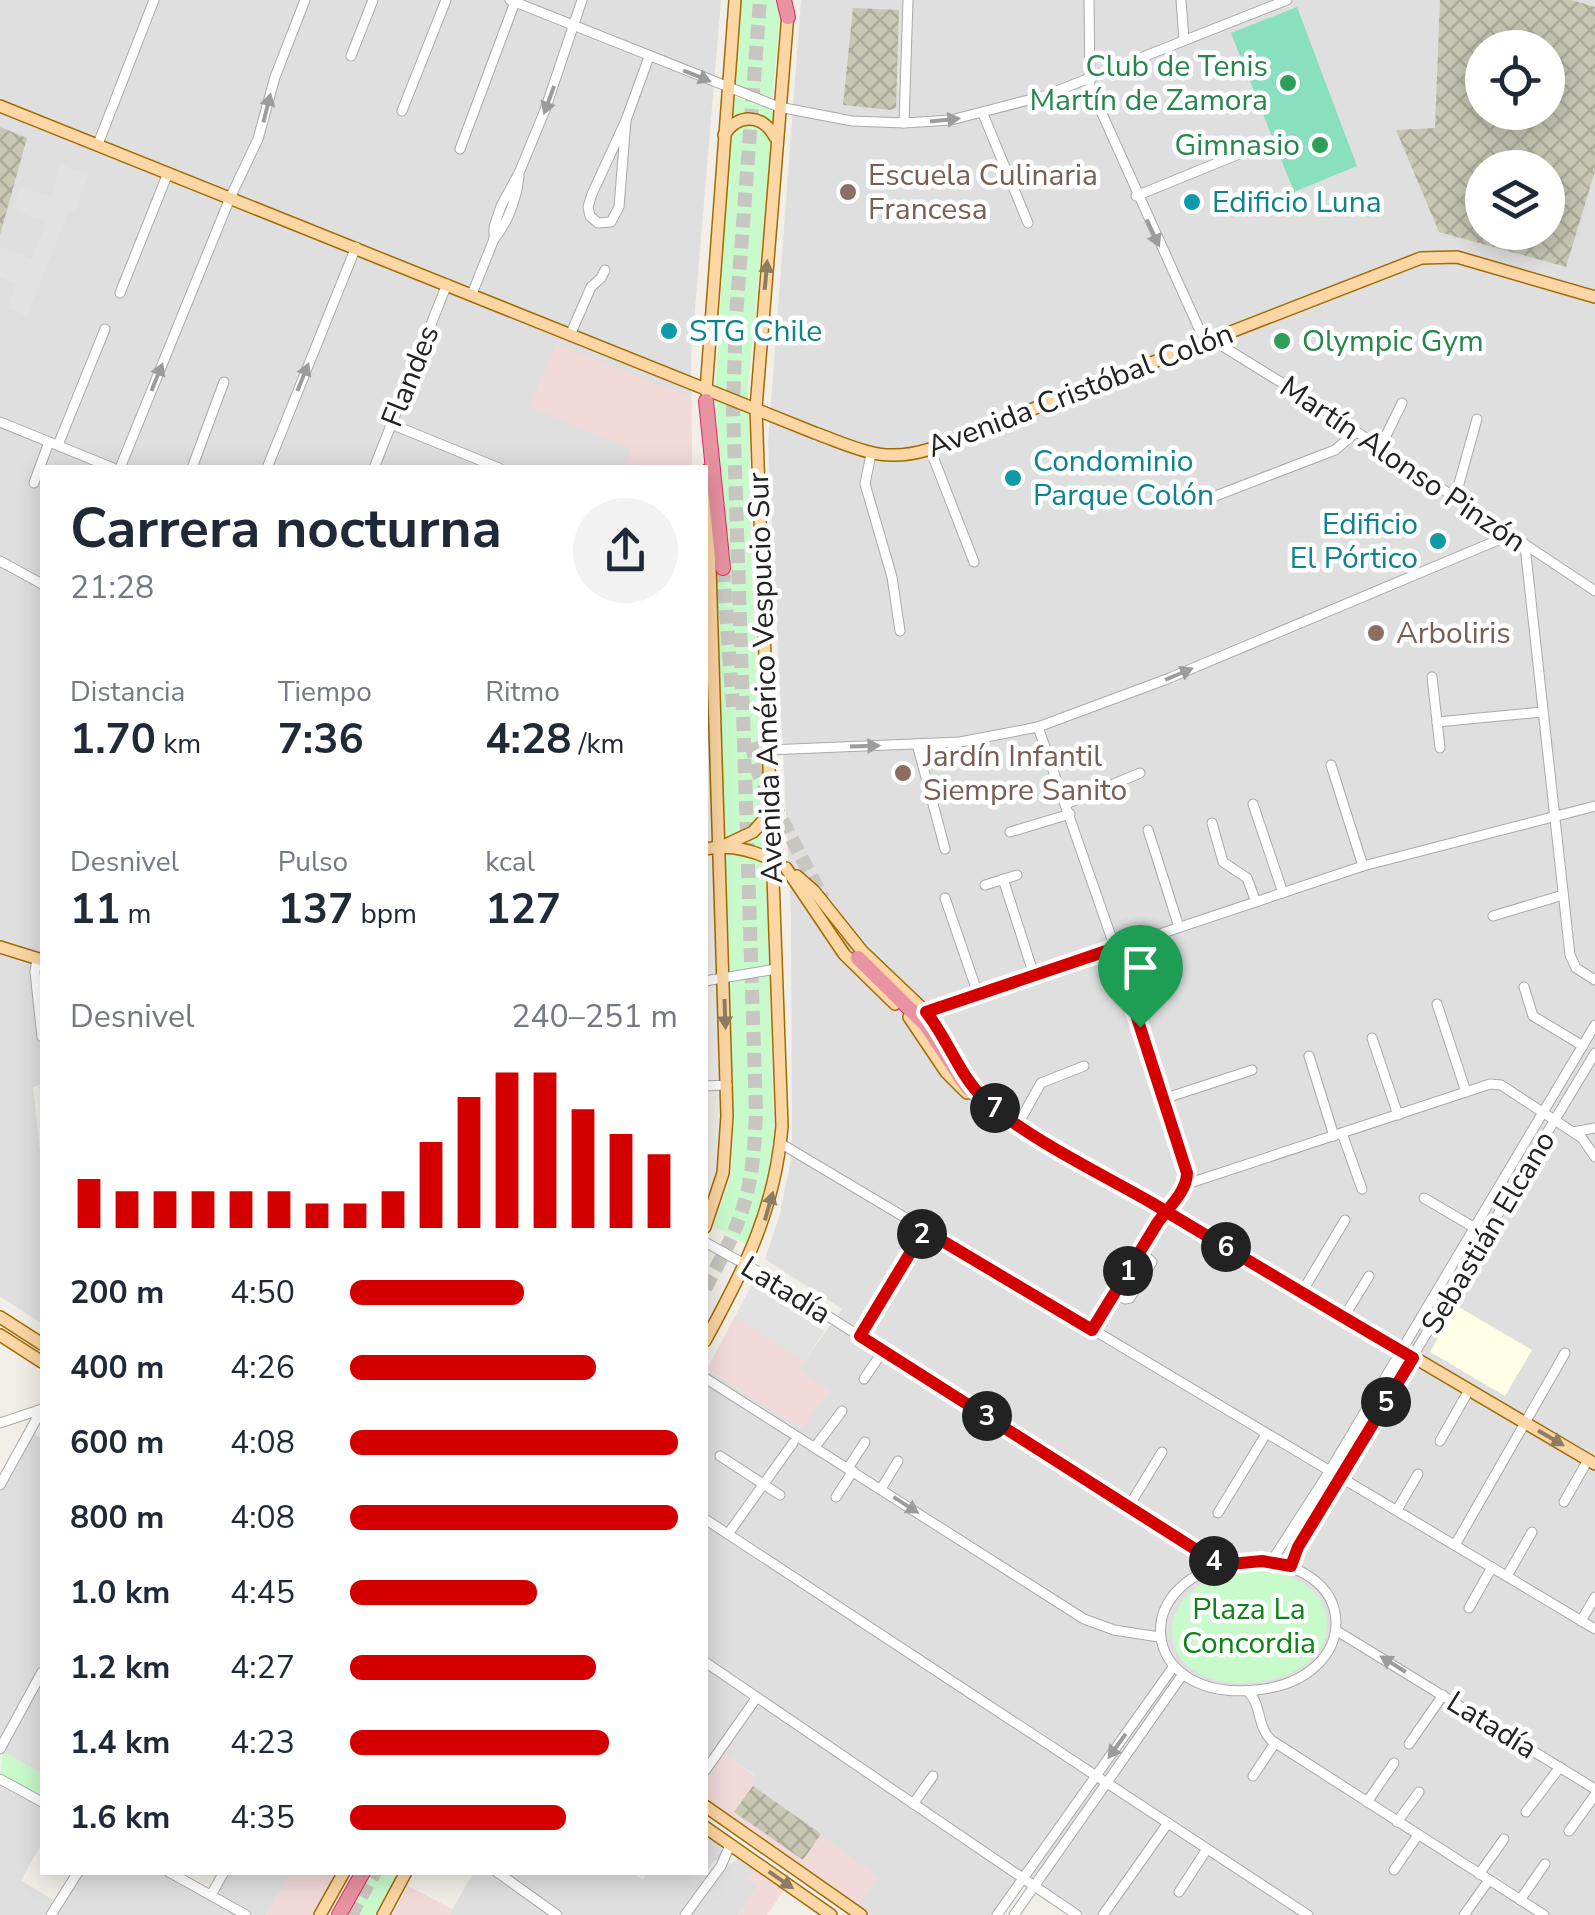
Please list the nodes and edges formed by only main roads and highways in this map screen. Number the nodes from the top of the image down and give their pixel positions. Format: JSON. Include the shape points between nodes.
{"nodes":[{"id":1,"x":736,"y":0,"type":"edge"},
{"id":2,"x":786,"y":0,"type":"edge"},
{"id":3,"x":788,"y":16,"type":"joint"},
{"id":4,"x":0,"y":106,"type":"edge"},
{"id":5,"x":724,"y":135,"type":"junction"},
{"id":6,"x":776,"y":146,"type":"junction"},
{"id":7,"x":1595,"y":297,"type":"edge"},
{"id":8,"x":706,"y":394,"type":"junction"},
{"id":9,"x":756,"y":408,"type":"junction"},
{"id":10,"x":706,"y":465,"type":"edge"},
{"id":11,"x":723,"y":568,"type":"tunnel mouth"},
{"id":12,"x":708,"y":630,"type":"edge"},
{"id":13,"x":709,"y":709,"type":"edge"},
{"id":14,"x":770,"y":812,"type":"junction"},
{"id":15,"x":712,"y":848,"type":"edge"},
{"id":16,"x":772,"y":860,"type":"junction"},
{"id":17,"x":786,"y":868,"type":"junction"},
{"id":18,"x":0,"y":946,"type":"edge"},
{"id":19,"x":858,"y":958,"type":"tunnel mouth"},
{"id":20,"x":40,"y":960,"type":"edge"},
{"id":21,"x":1013,"y":1121,"type":"junction"},
{"id":22,"x":708,"y":1217,"type":"edge"},
{"id":23,"x":0,"y":1317,"type":"edge"},
{"id":24,"x":0,"y":1335,"type":"edge"},
{"id":25,"x":708,"y":1336,"type":"edge"},
{"id":26,"x":40,"y":1343,"type":"edge"},
{"id":27,"x":40,"y":1361,"type":"edge"},
{"id":28,"x":1592,"y":1462,"type":"edge"},
{"id":29,"x":708,"y":1808,"type":"edge"},
{"id":30,"x":708,"y":1829,"type":"edge"},
{"id":31,"x":730,"y":1845,"type":"junction"},
{"id":32,"x":764,"y":1846,"type":"junction"},
{"id":33,"x":342,"y":1875,"type":"edge"},
{"id":34,"x":361,"y":1875,"type":"edge"},
{"id":35,"x":404,"y":1875,"type":"edge"},
{"id":36,"x":320,"y":1915,"type":"edge"},
{"id":37,"x":338,"y":1915,"type":"edge"},
{"id":38,"x":382,"y":1915,"type":"edge"},
{"id":39,"x":831,"y":1915,"type":"edge"},
{"id":40,"x":861,"y":1915,"type":"edge"}],
"edges":[{"from":1,"to":5,"type":"main road","name":"Avenida Américo Vespucio Sur"},
{"from":2,"to":3,"type":"highway"},
{"from":3,"to":6,"type":"main road","name":"Avenida Américo Vespucio Sur"},
{"from":4,"to":8,"type":"main road","name":"Avenida Cristóbal Colón","via":[[570,333]]},
{"from":5,"to":6,"type":"main road","via":[[739,120],[758,120]]},
{"from":5,"to":8,"type":"main road","name":"Avenida Américo Vespucio Sur"},
{"from":9,"to":6,"type":"main road","name":"Avenida Américo Vespucio Sur","one_way":true},
{"from":7,"to":9,"type":"main road","name":"Avenida Cristóbal Colón","via":[[1457,257],[1428,256],[897,458]]},
{"from":8,"to":9,"type":"main road","name":"Avenida Cristóbal Colón"},
{"from":8,"to":10,"type":"main road","name":"Avenida Américo Vespucio Sur"},
{"from":8,"to":11,"type":"highway"},
{"from":9,"to":14,"type":"main road","name":"Avenida Américo Vespucio Sur"},
{"from":12,"to":13,"type":"main road","name":"Avenida Américo Vespucio Sur"},
{"from":13,"to":15,"type":"main road","name":"Avenida Américo Vespucio Sur"},
{"from":14,"to":15,"type":"main road","via":[[746,836]]},
{"from":14,"to":16,"type":"main road","name":"Avenida Américo Vespucio Sur"},
{"from":15,"to":16,"type":"main road"},
{"from":15,"to":22,"type":"main road","name":"Avenida Américo Vespucio Sur","one_way":true,"via":[[727,1085],[724,1162]]},
{"from":16,"to":17,"type":"main road"},
{"from":25,"to":16,"type":"main road","name":"Avenida Américo Vespucio Sur","one_way":true,"via":[[747,1265],[773,1192],[780,1144]]},
{"from":17,"to":21,"type":"main road","via":[[926,1012],[971,1083]]},
{"from":17,"to":21,"type":"main road","via":[[844,954],[911,1019],[958,1085]]},
{"from":18,"to":20,"type":"main road"},
{"from":19,"to":21,"type":"highway","via":[[926,1025],[968,1088]]},
{"from":21,"to":28,"type":"main road","one_way":true},
{"from":23,"to":26,"type":"main road"},
{"from":24,"to":27,"type":"main road"},
{"from":29,"to":32,"type":"main road"},
{"from":30,"to":31,"type":"main road"},
{"from":31,"to":32,"type":"main road"},
{"from":31,"to":39,"type":"main road","one_way":true},
{"from":32,"to":40,"type":"main road"},
{"from":33,"to":36,"type":"main road"},
{"from":34,"to":37,"type":"highway"},
{"from":35,"to":38,"type":"main road"}]}
